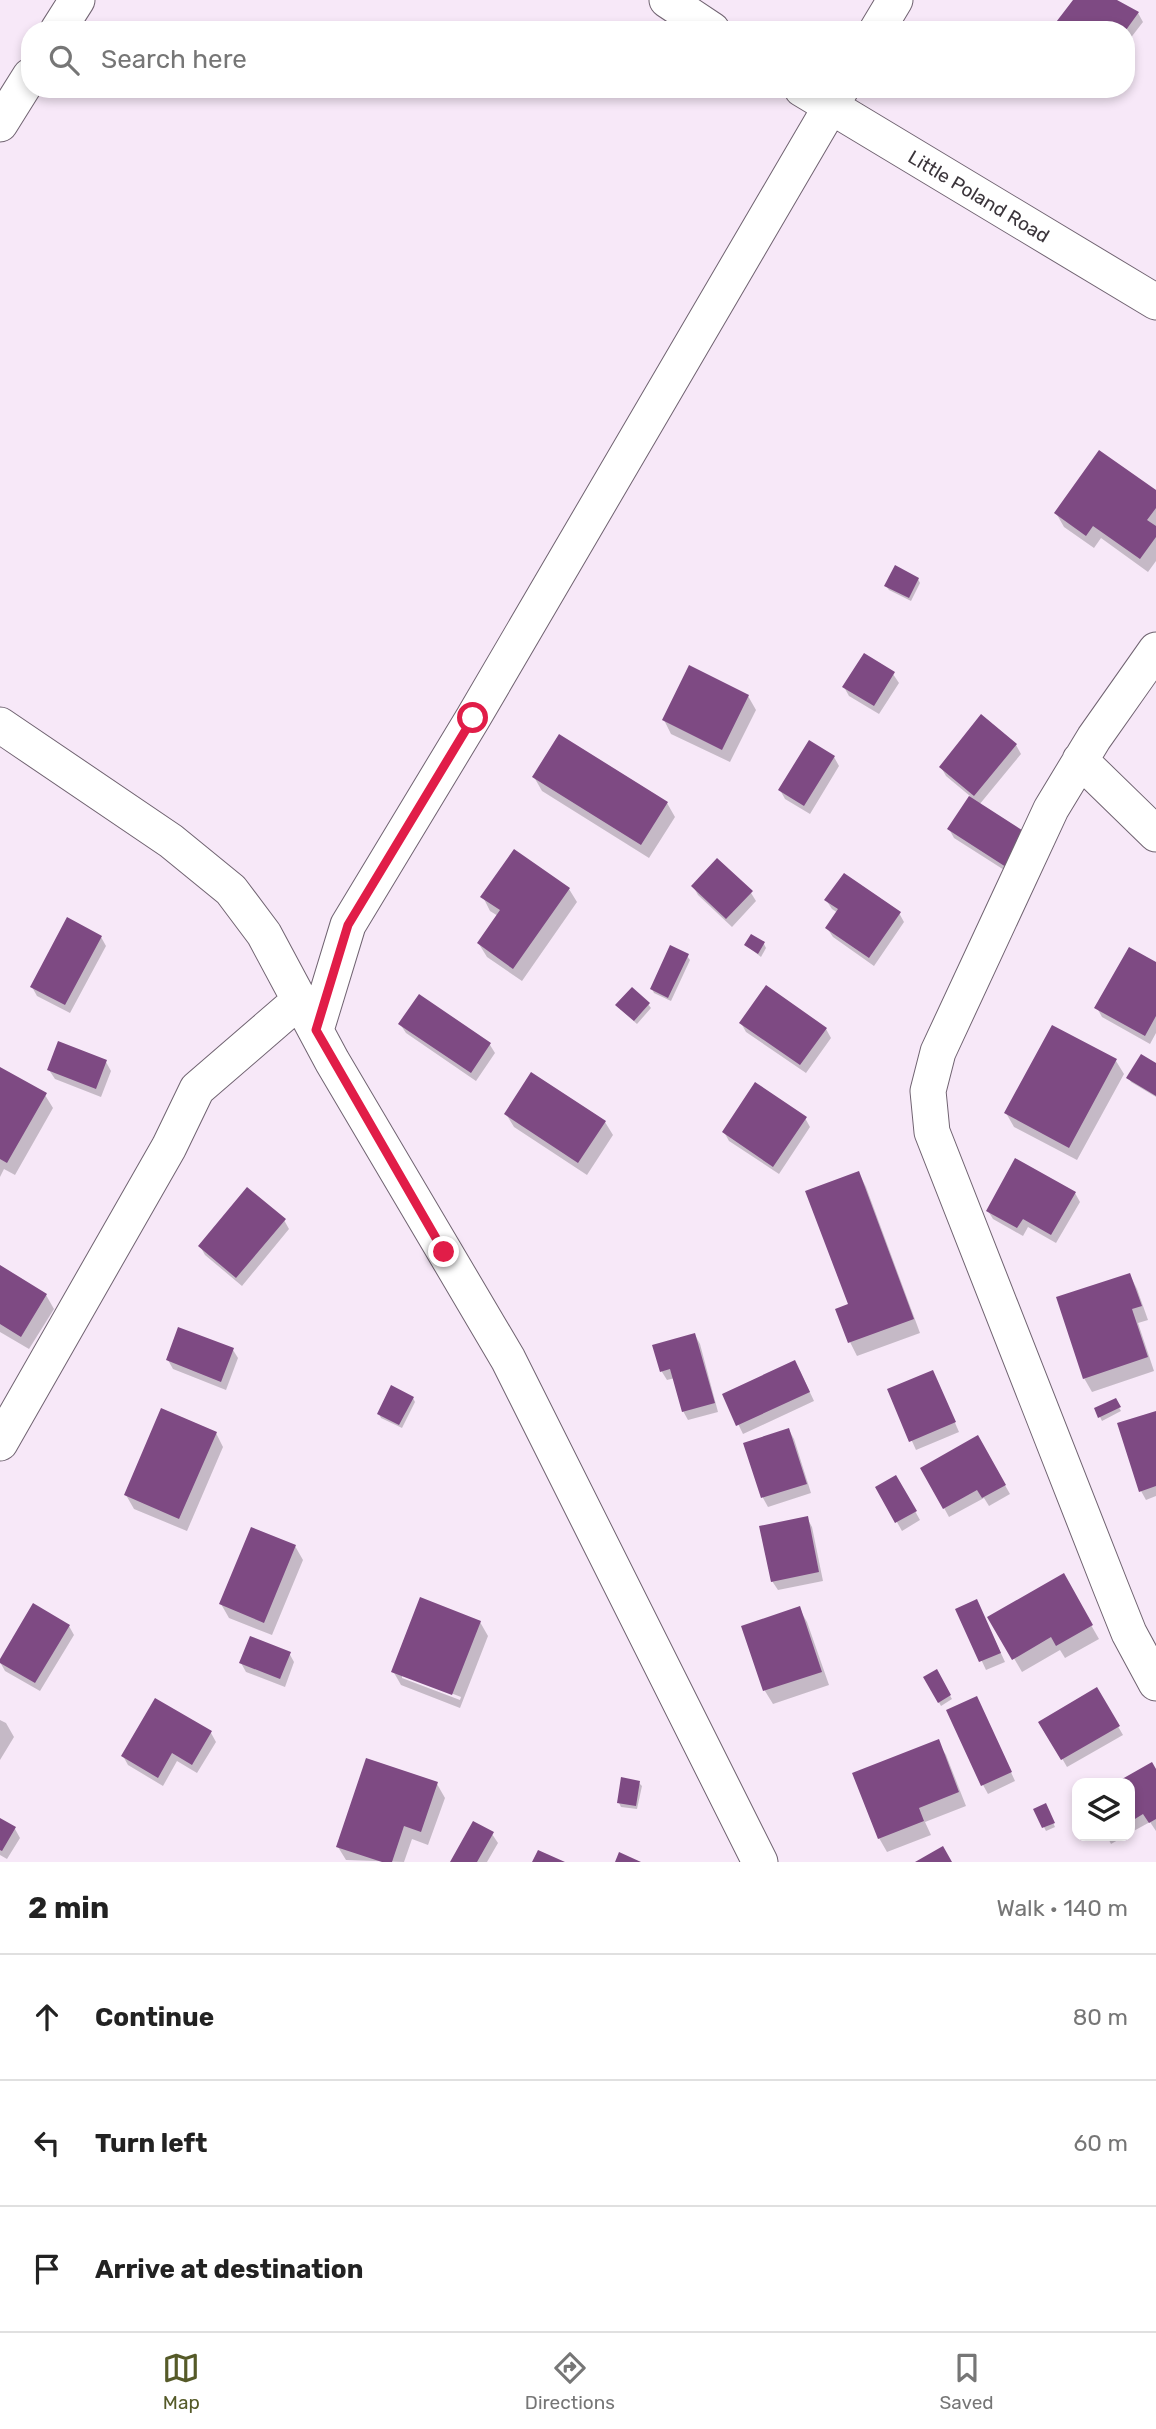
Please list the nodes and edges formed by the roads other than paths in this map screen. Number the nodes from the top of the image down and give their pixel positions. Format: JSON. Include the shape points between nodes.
{"nodes":[{"id":1,"x":77,"y":0,"type":"edge"},
{"id":2,"x":667,"y":0,"type":"edge"},
{"id":3,"x":895,"y":0,"type":"edge"},
{"id":4,"x":64,"y":21,"type":"edge"},
{"id":5,"x":698,"y":21,"type":"edge"},
{"id":6,"x":882,"y":21,"type":"edge"},
{"id":7,"x":21,"y":90,"type":"edge"},
{"id":8,"x":822,"y":98,"type":"edge"},
{"id":9,"x":829,"y":98,"type":"edge"},
{"id":10,"x":0,"y":124,"type":"edge"},
{"id":11,"x":1156,"y":302,"type":"edge"},
{"id":12,"x":1156,"y":650,"type":"edge"},
{"id":13,"x":0,"y":725,"type":"edge"},
{"id":14,"x":1080,"y":760,"type":"junction"},
{"id":15,"x":1156,"y":834,"type":"edge"},
{"id":16,"x":308,"y":1015,"type":"junction"},
{"id":17,"x":0,"y":1443,"type":"edge"},
{"id":18,"x":1156,"y":1683,"type":"edge"},
{"id":19,"x":760,"y":1862,"type":"edge"}],
"edges":[{"from":1,"to":4,"type":"street"},
{"from":2,"to":5,"type":"street"},
{"from":3,"to":6,"type":"street"},
{"from":7,"to":10,"type":"street"},
{"from":8,"to":16,"type":"street","via":[[473,718],[348,925]]},
{"from":9,"to":11,"type":"street","name":"Little Poland Road"},
{"from":12,"to":14,"type":"street"},
{"from":13,"to":16,"type":"street","via":[[172,841],[231,890],[264,934]]},
{"from":14,"to":15,"type":"street"},
{"from":14,"to":18,"type":"street","via":[[1051,809],[938,1052],[928,1091],[937,1145],[1120,1610]]},
{"from":16,"to":17,"type":"street","via":[[197,1089],[169,1147]]},
{"from":16,"to":19,"type":"street","via":[[508,1359]]}]}
